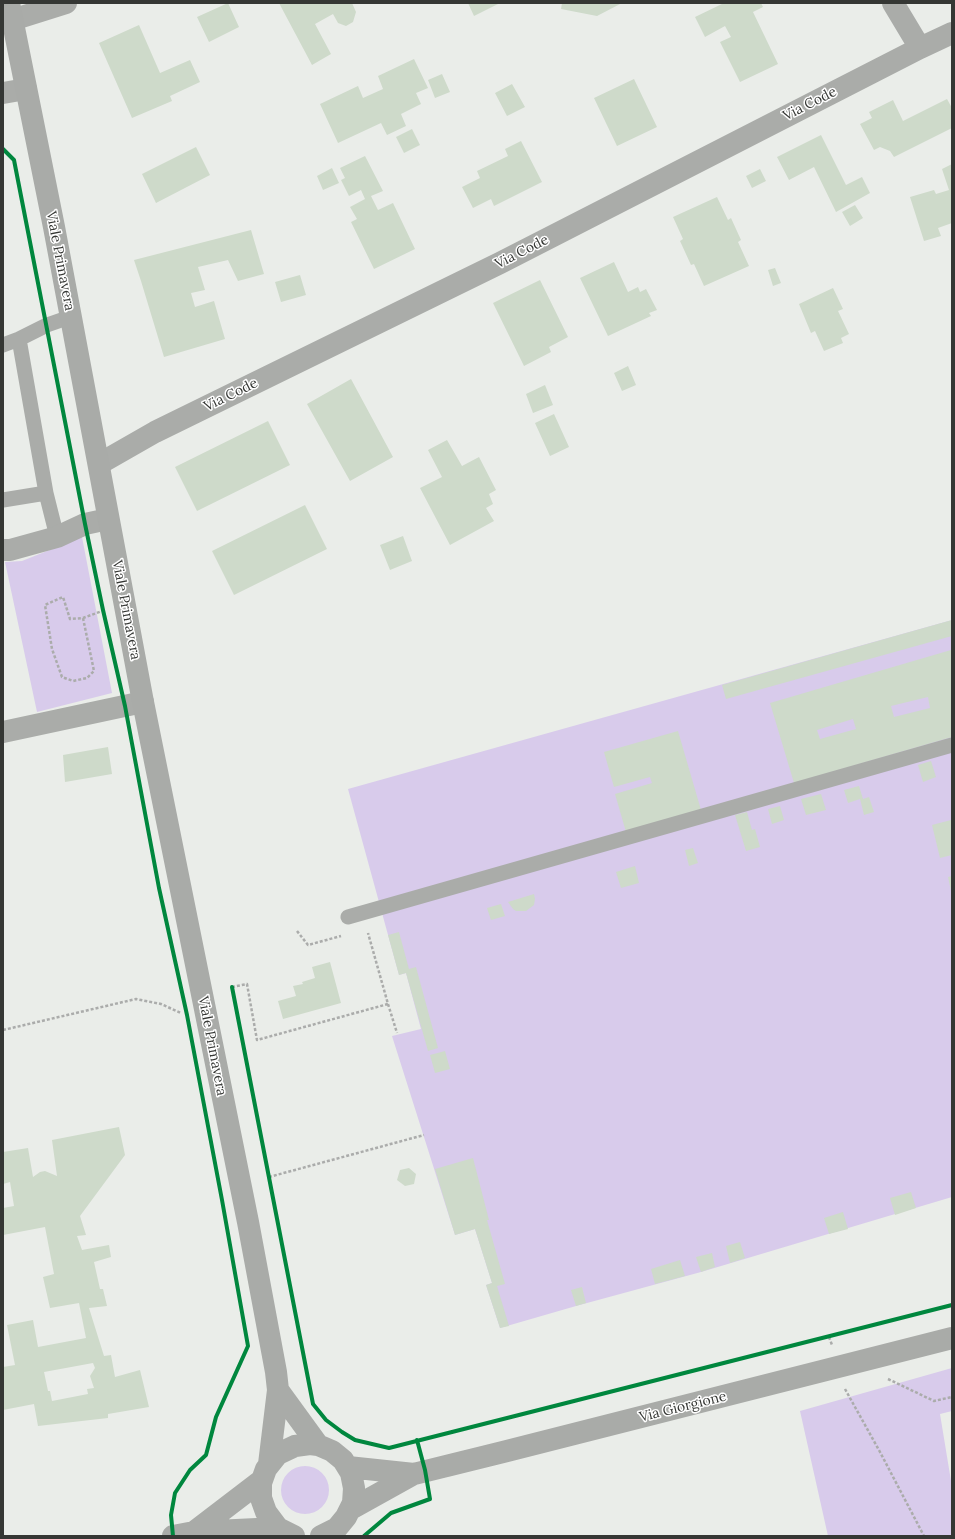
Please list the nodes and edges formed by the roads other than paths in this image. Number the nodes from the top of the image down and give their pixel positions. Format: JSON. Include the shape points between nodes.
{"nodes":[{"id":1,"x":66,"y":3,"type":"edge"},
{"id":2,"x":893,"y":3,"type":"edge"},
{"id":3,"x":10,"y":12,"type":"edge"},
{"id":4,"x":949,"y":41,"type":"edge"},
{"id":5,"x":920,"y":48,"type":"junction"},
{"id":6,"x":26,"y":89,"type":"junction"},
{"id":7,"x":3,"y":93,"type":"edge"},
{"id":8,"x":70,"y":317,"type":"junction"},
{"id":9,"x":19,"y":339,"type":"junction"},
{"id":10,"x":3,"y":345,"type":"edge"},
{"id":11,"x":99,"y":464,"type":"junction"},
{"id":12,"x":46,"y":493,"type":"junction"},
{"id":13,"x":3,"y":500,"type":"edge"},
{"id":14,"x":108,"y":519,"type":"junction"},
{"id":15,"x":57,"y":537,"type":"junction"},
{"id":16,"x":3,"y":550,"type":"edge"},
{"id":17,"x":143,"y":702,"type":"junction"},
{"id":18,"x":3,"y":732,"type":"edge"},
{"id":19,"x":952,"y":745,"type":"edge"},
{"id":20,"x":348,"y":917,"type":"dead end"},
{"id":21,"x":952,"y":1338,"type":"edge"},
{"id":22,"x":278,"y":1390,"type":"junction"},
{"id":23,"x":318,"y":1445,"type":"junction"},
{"id":24,"x":348,"y":1466,"type":"junction"},
{"id":25,"x":266,"y":1472,"type":"junction"},
{"id":26,"x":414,"y":1474,"type":"junction"},
{"id":27,"x":343,"y":1523,"type":"edge"},
{"id":28,"x":286,"y":1532,"type":"edge"},
{"id":29,"x":183,"y":1534,"type":"edge"},
{"id":30,"x":320,"y":1536,"type":"edge"}],
"edges":[{"from":1,"to":3,"type":"street"},
{"from":2,"to":5,"type":"street"},
{"from":3,"to":6,"type":"main road","name":"Viale Primavera"},
{"from":4,"to":5,"type":"street","name":"Via Code"},
{"from":5,"to":11,"type":"street","name":"Via Code","via":[[500,263],[155,432]]},
{"from":6,"to":7,"type":"street"},
{"from":6,"to":8,"type":"main road","name":"Viale Primavera"},
{"from":8,"to":9,"type":"lane"},
{"from":8,"to":11,"type":"main road","name":"Viale Primavera"},
{"from":9,"to":10,"type":"lane"},
{"from":9,"to":12,"type":"lane"},
{"from":11,"to":14,"type":"main road","name":"Viale Primavera"},
{"from":12,"to":13,"type":"lane"},
{"from":12,"to":15,"type":"lane"},
{"from":14,"to":15,"type":"street","via":[[85,524]]},
{"from":14,"to":17,"type":"main road","name":"Viale Primavera"},
{"from":15,"to":16,"type":"street"},
{"from":17,"to":18,"type":"street"},
{"from":17,"to":22,"type":"main road","name":"Viale Primavera","via":[[248,1222]]},
{"from":19,"to":20,"type":"lane"},
{"from":21,"to":26,"type":"main road","name":"Via Giorgione"},
{"from":22,"to":23,"type":"main road","name":"Viale Primavera"},
{"from":22,"to":25,"type":"main road","name":"Viale Primavera"},
{"from":23,"to":24,"type":"main road","via":[[332,1451]]},
{"from":23,"to":25,"type":"main road","via":[[302,1444],[288,1448],[278,1454]]},
{"from":24,"to":26,"type":"main road","name":"Via Giorgione"},
{"from":24,"to":27,"type":"main road","via":[[354,1488]]},
{"from":25,"to":28,"type":"main road","via":[[261,1493],[263,1506],[269,1518]]},
{"from":25,"to":29,"type":"main road"},
{"from":26,"to":27,"type":"main road","name":"Via Giorgione"},
{"from":27,"to":30,"type":"main road","name":"Via Giorgione"},
{"from":28,"to":29,"type":"main road"}]}
